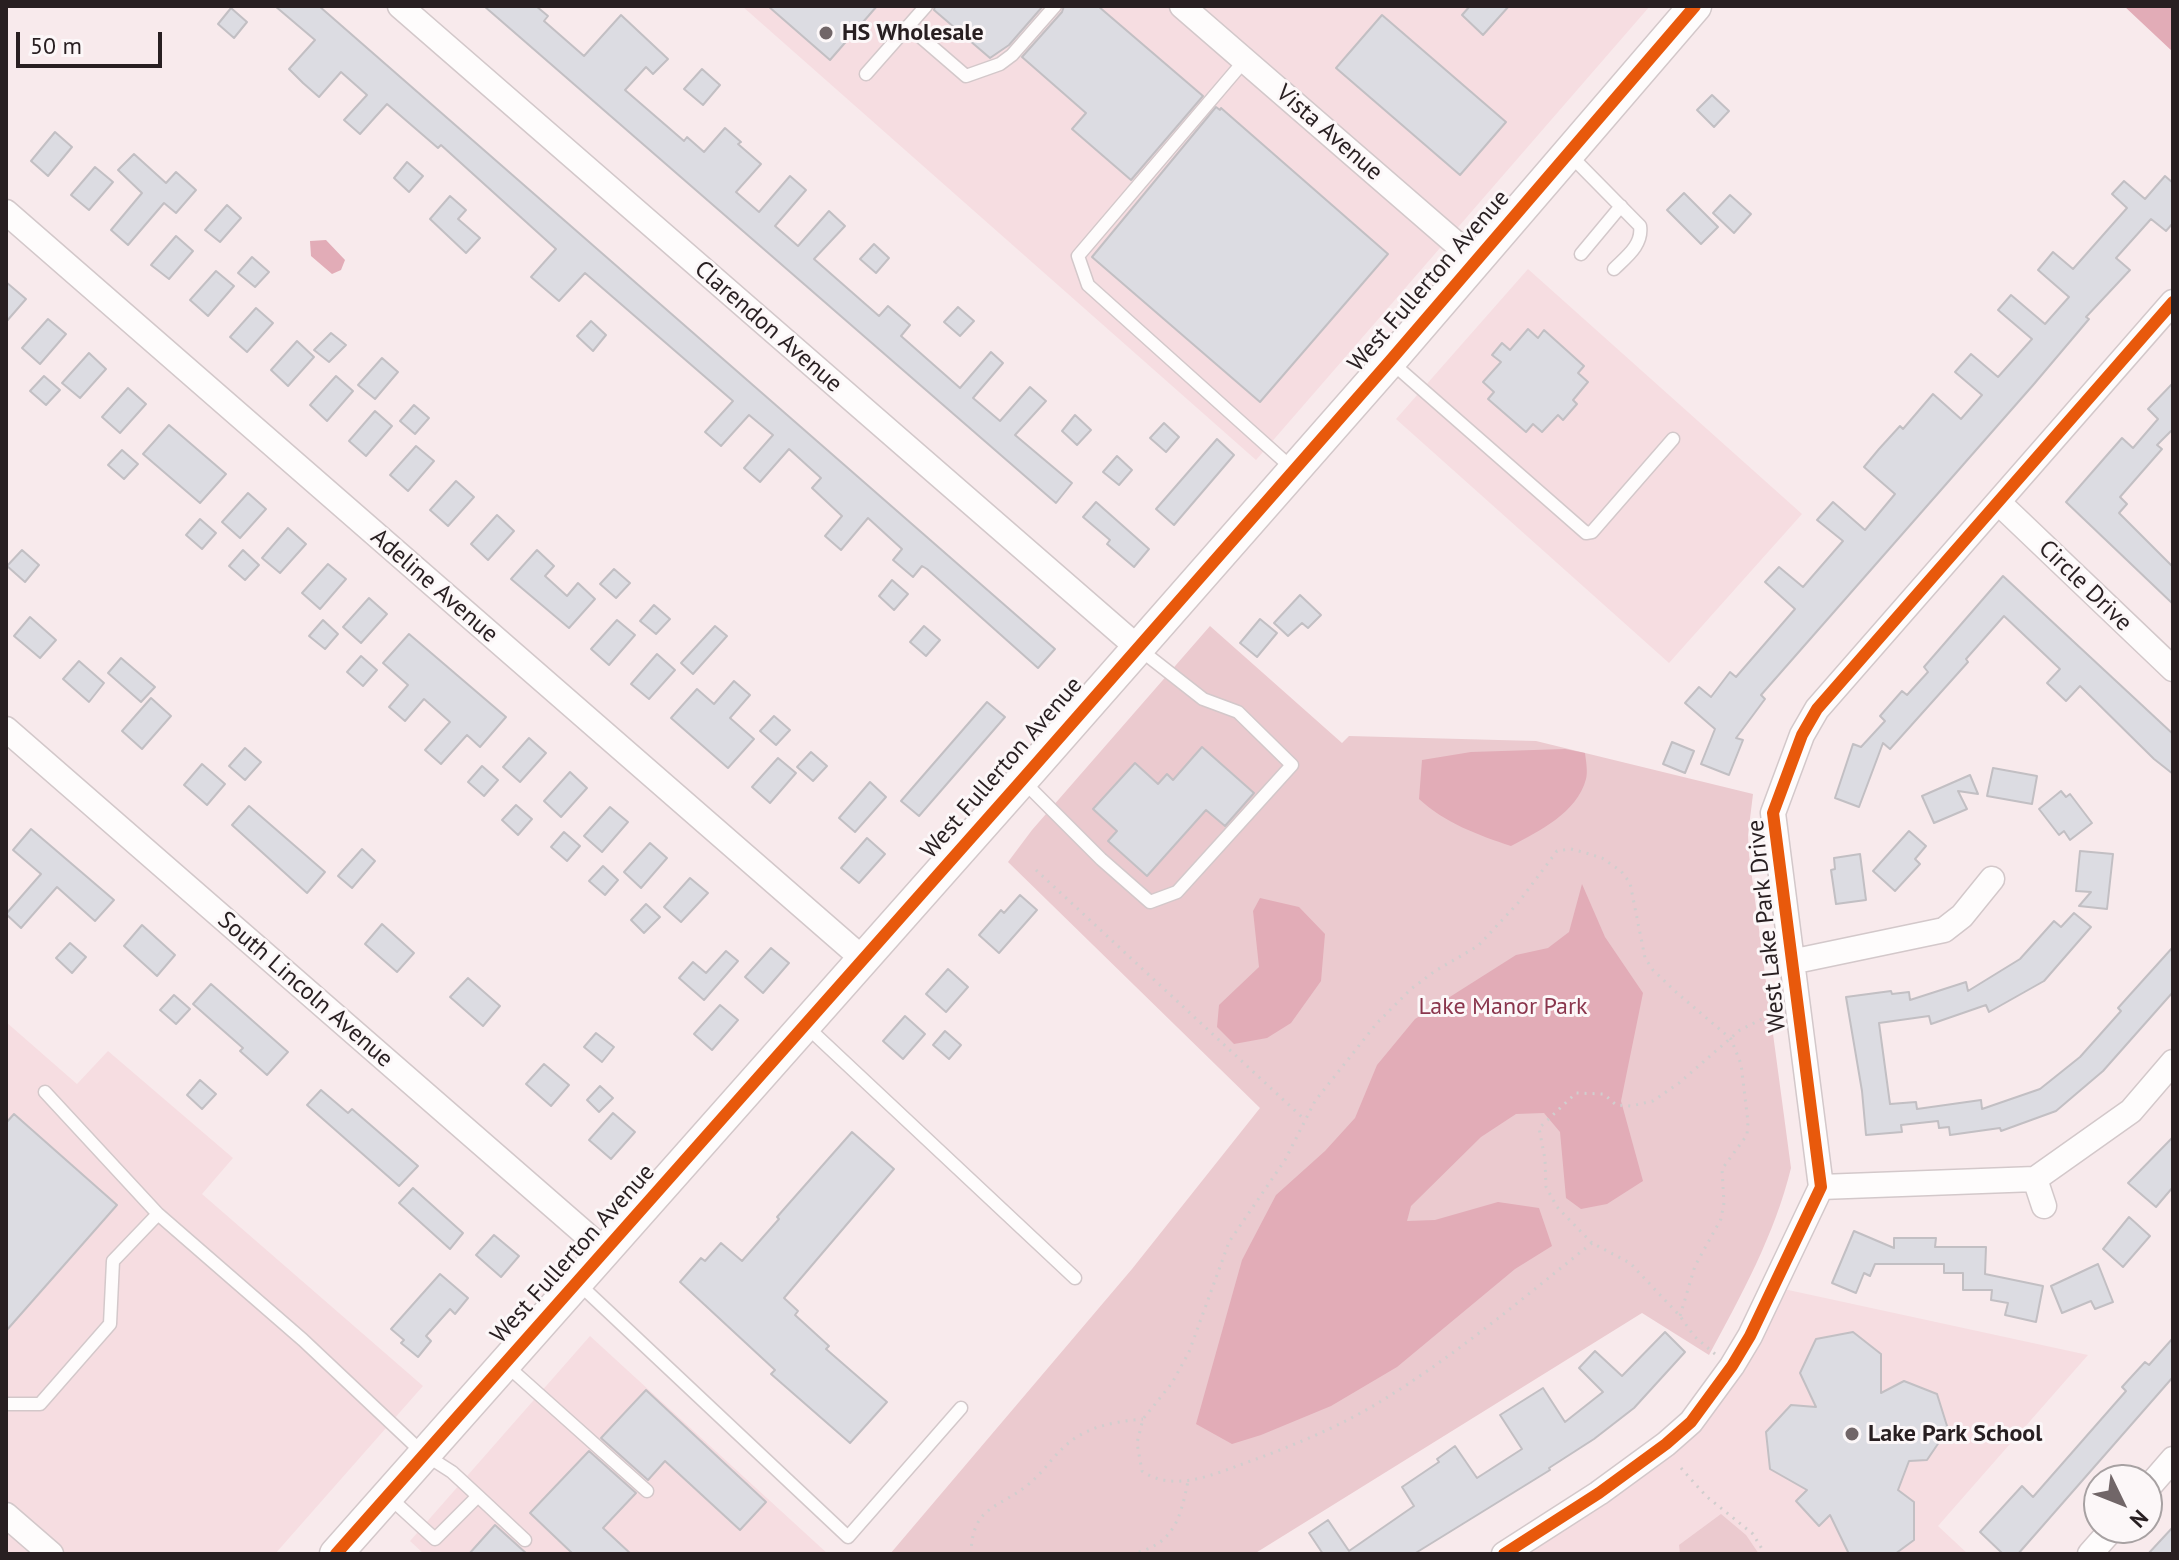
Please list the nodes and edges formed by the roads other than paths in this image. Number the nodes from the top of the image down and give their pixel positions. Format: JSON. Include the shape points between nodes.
{"nodes":[{"id":1,"x":400,"y":6,"type":"edge"},
{"id":2,"x":926,"y":6,"type":"edge"},
{"id":3,"x":1055,"y":6,"type":"edge"},
{"id":4,"x":1182,"y":6,"type":"edge"},
{"id":5,"x":1695,"y":6,"type":"edge"},
{"id":6,"x":908,"y":26,"type":"junction"},
{"id":7,"x":1245,"y":60,"type":"junction"},
{"id":8,"x":866,"y":74,"type":"dead end"},
{"id":9,"x":1567,"y":153,"type":"junction"},
{"id":10,"x":1621,"y":206,"type":"junction"},
{"id":11,"x":6,"y":212,"type":"edge"},
{"id":12,"x":1581,"y":254,"type":"dead end"},
{"id":13,"x":1475,"y":260,"type":"junction"},
{"id":14,"x":1614,"y":269,"type":"dead end"},
{"id":15,"x":2173,"y":302,"type":"edge"},
{"id":16,"x":1390,"y":361,"type":"junction"},
{"id":17,"x":1673,"y":439,"type":"dead end"},
{"id":18,"x":1293,"y":469,"type":"junction"},
{"id":19,"x":1998,"y":502,"type":"junction"},
{"id":20,"x":1137,"y":647,"type":"junction"},
{"id":21,"x":2173,"y":669,"type":"edge"},
{"id":22,"x":6,"y":729,"type":"edge"},
{"id":23,"x":1022,"y":780,"type":"junction"},
{"id":24,"x":1992,"y":879,"type":"dead end"},
{"id":25,"x":863,"y":959,"type":"junction"},
{"id":26,"x":1791,"y":962,"type":"junction"},
{"id":27,"x":805,"y":1025,"type":"junction"},
{"id":28,"x":2173,"y":1062,"type":"edge"},
{"id":29,"x":45,"y":1092,"type":"dead end"},
{"id":30,"x":2035,"y":1179,"type":"junction"},
{"id":31,"x":1821,"y":1187,"type":"junction"},
{"id":32,"x":2044,"y":1206,"type":"dead end"},
{"id":33,"x":158,"y":1214,"type":"junction"},
{"id":34,"x":605,"y":1251,"type":"junction"},
{"id":35,"x":1075,"y":1278,"type":"dead end"},
{"id":36,"x":576,"y":1282,"type":"junction"},
{"id":37,"x":505,"y":1364,"type":"junction"},
{"id":38,"x":6,"y":1404,"type":"edge"},
{"id":39,"x":961,"y":1408,"type":"dead end"},
{"id":40,"x":424,"y":1454,"type":"junction"},
{"id":41,"x":647,"y":1491,"type":"dead end"},
{"id":42,"x":387,"y":1496,"type":"junction"},
{"id":43,"x":478,"y":1496,"type":"junction"},
{"id":44,"x":6,"y":1515,"type":"edge"},
{"id":45,"x":525,"y":1540,"type":"dead end"},
{"id":46,"x":51,"y":1554,"type":"edge"},
{"id":47,"x":336,"y":1554,"type":"edge"},
{"id":48,"x":1504,"y":1554,"type":"edge"}],
"edges":[{"from":1,"to":20,"type":"street","name":"Clarendon Avenue"},
{"from":2,"to":6,"type":"lane"},
{"from":3,"to":6,"type":"lane","via":[[1012,55],[966,76]]},
{"from":4,"to":7,"type":"street","name":"Vista Avenue"},
{"from":5,"to":9,"type":"street","name":"West Fullerton Avenue"},
{"from":6,"to":8,"type":"lane"},
{"from":7,"to":13,"type":"street","name":"Vista Avenue"},
{"from":7,"to":18,"type":"lane","via":[[1078,256],[1088,285]]},
{"from":9,"to":10,"type":"lane"},
{"from":9,"to":13,"type":"street","name":"West Fullerton Avenue"},
{"from":10,"to":12,"type":"lane"},
{"from":10,"to":14,"type":"lane","via":[[1642,233]]},
{"from":11,"to":25,"type":"street","name":"Adeline Avenue"},
{"from":13,"to":16,"type":"street","name":"West Fullerton Avenue"},
{"from":15,"to":19,"type":"street","name":"West Lake Park Drive"},
{"from":16,"to":17,"type":"lane","via":[[1586,533]]},
{"from":16,"to":18,"type":"street","name":"West Fullerton Avenue"},
{"from":18,"to":20,"type":"street","name":"West Fullerton Avenue"},
{"from":19,"to":21,"type":"street","name":"Circle Drive"},
{"from":19,"to":26,"type":"street","name":"West Lake Park Drive","via":[[1817,709],[1802,735],[1773,813]]},
{"from":20,"to":23,"type":"street","name":"West Fullerton Avenue"},
{"from":20,"to":23,"type":"lane","via":[[1203,699],[1238,712],[1292,765],[1177,892],[1150,902]]},
{"from":22,"to":34,"type":"street","name":"South Lincoln Avenue"},
{"from":23,"to":25,"type":"street","name":"West Fullerton Avenue"},
{"from":24,"to":26,"type":"street","via":[[1944,930]]},
{"from":25,"to":27,"type":"street","name":"West Fullerton Avenue"},
{"from":26,"to":31,"type":"street","name":"West Lake Park Drive"},
{"from":27,"to":34,"type":"street","name":"West Fullerton Avenue"},
{"from":27,"to":35,"type":"lane"},
{"from":28,"to":30,"type":"street","via":[[2131,1111]]},
{"from":29,"to":33,"type":"lane"},
{"from":30,"to":31,"type":"street"},
{"from":30,"to":32,"type":"street"},
{"from":31,"to":48,"type":"street","via":[[1750,1336],[1691,1422],[1599,1493]]},
{"from":33,"to":38,"type":"lane","via":[[113,1261],[110,1324],[40,1404]]},
{"from":33,"to":40,"type":"lane"},
{"from":34,"to":36,"type":"street","name":"West Fullerton Avenue"},
{"from":36,"to":37,"type":"street","name":"West Fullerton Avenue"},
{"from":36,"to":39,"type":"lane","via":[[848,1537]]},
{"from":37,"to":40,"type":"street","name":"West Fullerton Avenue"},
{"from":37,"to":41,"type":"lane"},
{"from":40,"to":42,"type":"street","name":"West Fullerton Avenue"},
{"from":40,"to":43,"type":"lane"},
{"from":42,"to":43,"type":"lane","via":[[435,1539]]},
{"from":42,"to":47,"type":"street","name":"West Fullerton Avenue"},
{"from":43,"to":45,"type":"lane"},
{"from":44,"to":46,"type":"street"}]}
